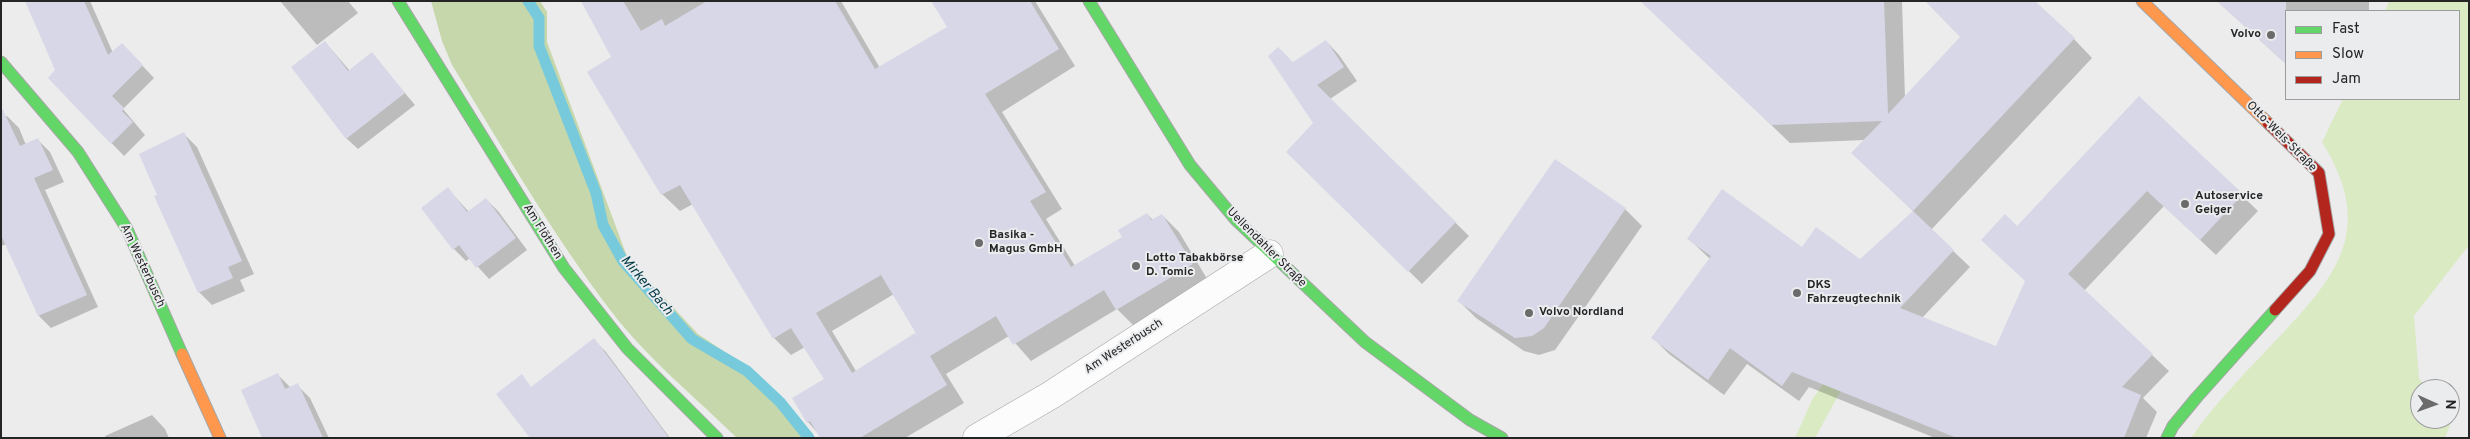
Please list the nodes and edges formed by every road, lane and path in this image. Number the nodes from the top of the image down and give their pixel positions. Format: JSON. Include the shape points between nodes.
{"nodes":[{"id":1,"x":398,"y":1,"type":"edge"},
{"id":2,"x":1089,"y":1,"type":"edge"},
{"id":3,"x":2142,"y":1,"type":"edge"},
{"id":4,"x":1,"y":62,"type":"edge"},
{"id":5,"x":1270,"y":254,"type":"junction"},
{"id":6,"x":220,"y":438,"type":"edge"},
{"id":7,"x":717,"y":438,"type":"edge"},
{"id":8,"x":977,"y":438,"type":"edge"},
{"id":9,"x":1502,"y":438,"type":"edge"},
{"id":10,"x":2167,"y":438,"type":"edge"}],
"edges":[{"from":1,"to":7,"type":"street","name":"Am Flöthen","via":[[564,268],[627,348]]},
{"from":2,"to":5,"type":"street","name":"Uellendahler Straße","via":[[1190,165],[1236,220]]},
{"from":3,"to":10,"type":"street","name":"Otto-Wels-Straße","via":[[2319,173],[2328,234],[2310,271],[2173,426]]},
{"from":4,"to":6,"type":"street","name":"Am Westerbusch","via":[[78,152],[127,229]]},
{"from":5,"to":8,"type":"street","name":"Am Westerbusch","via":[[1051,395]]},
{"from":5,"to":9,"type":"street","name":"Uellendahler Straße","via":[[1365,342],[1470,420]]}]}
